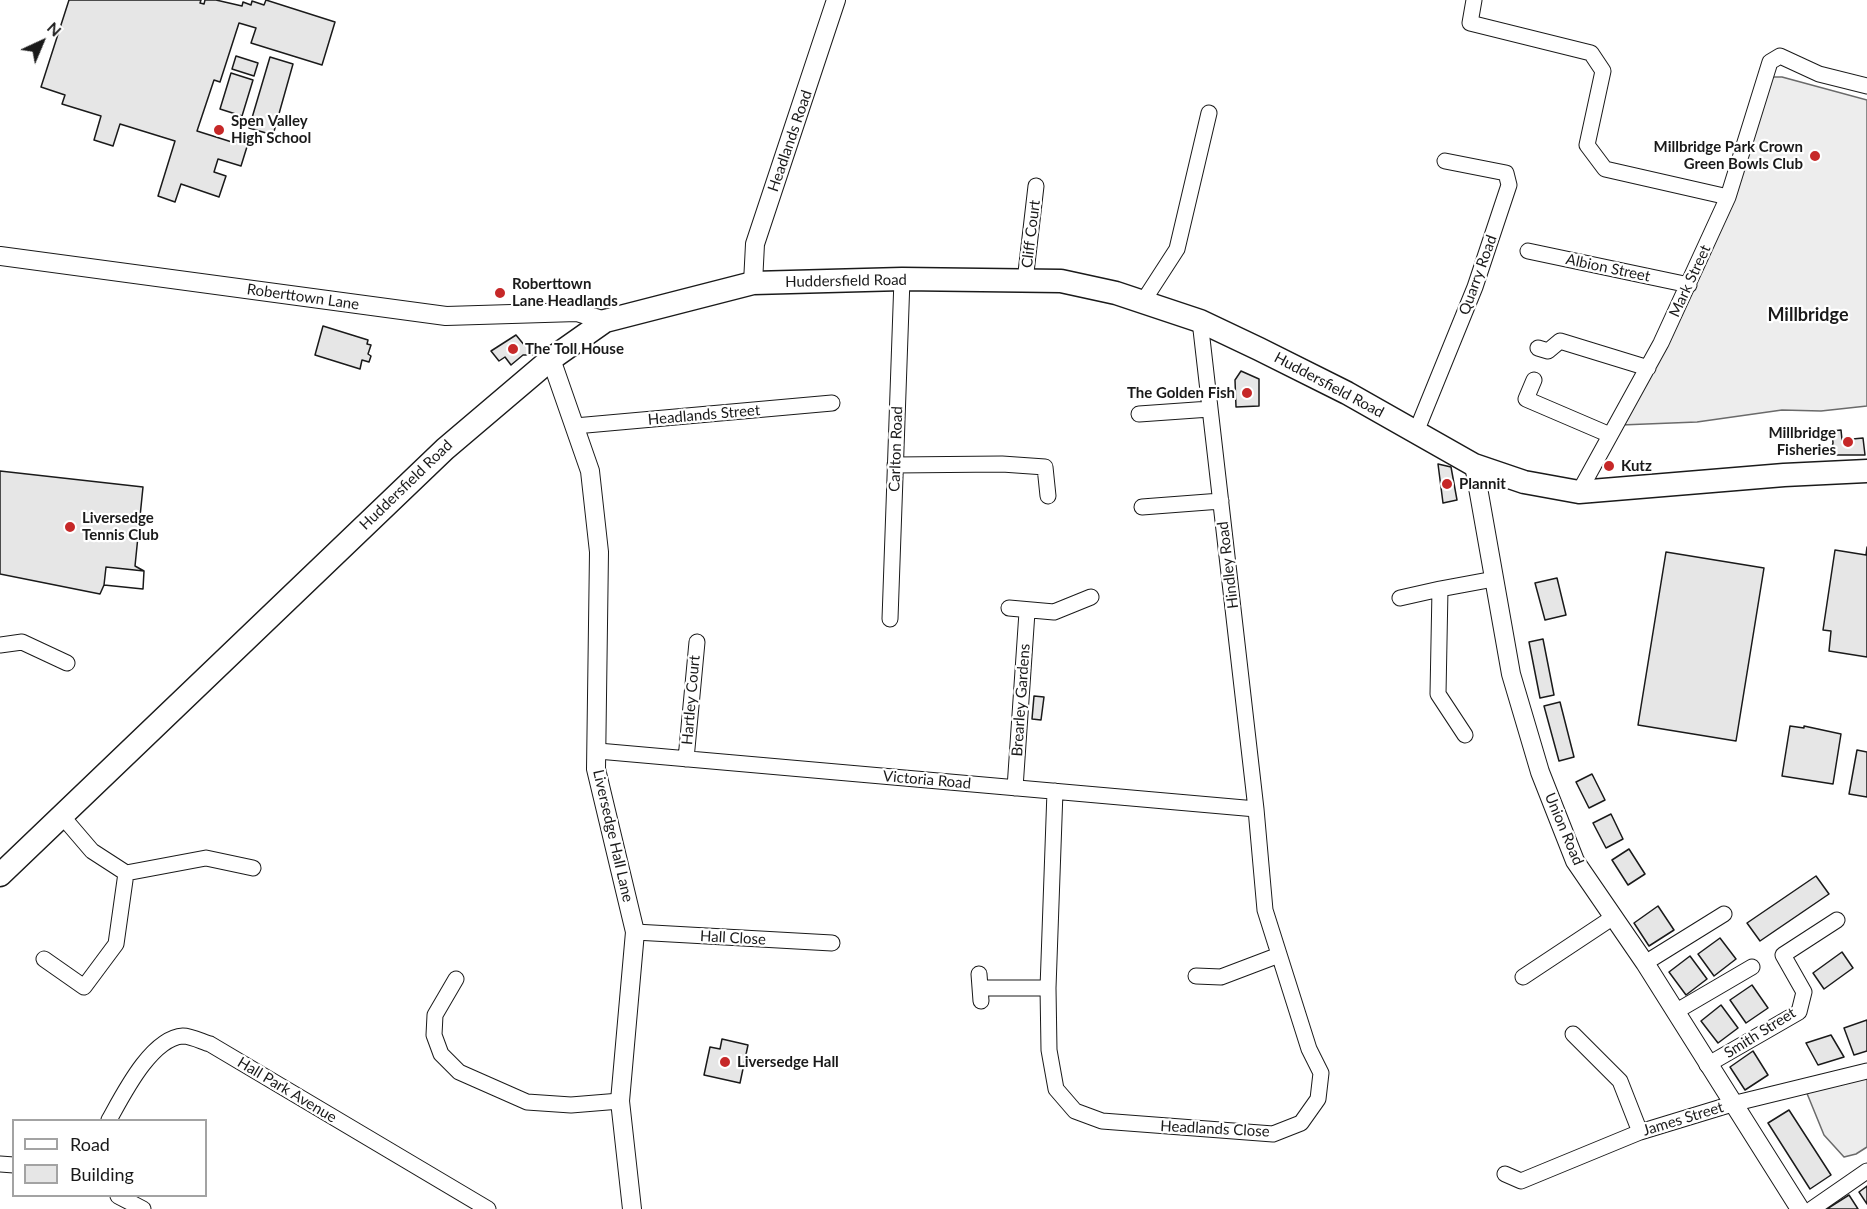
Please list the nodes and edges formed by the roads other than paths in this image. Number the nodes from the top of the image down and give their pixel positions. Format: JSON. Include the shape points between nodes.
{"nodes":[{"id":1,"x":836,"y":0,"type":"edge"},
{"id":2,"x":1474,"y":0,"type":"edge"},
{"id":3,"x":1867,"y":86,"type":"edge"},
{"id":4,"x":1209,"y":113,"type":"dead end"},
{"id":5,"x":1445,"y":161,"type":"dead end"},
{"id":6,"x":1036,"y":186,"type":"dead end"},
{"id":7,"x":1728,"y":197,"type":"junction"},
{"id":8,"x":1527,"y":251,"type":"dead end"},
{"id":9,"x":0,"y":256,"type":"edge"},
{"id":10,"x":902,"y":279,"type":"junction"},
{"id":11,"x":1025,"y":281,"type":"junction"},
{"id":12,"x":753,"y":283,"type":"junction"},
{"id":13,"x":1689,"y":285,"type":"junction"},
{"id":14,"x":1144,"y":300,"type":"junction"},
{"id":15,"x":605,"y":321,"type":"junction"},
{"id":16,"x":1200,"y":321,"type":"junction"},
{"id":17,"x":1538,"y":348,"type":"dead end"},
{"id":18,"x":551,"y":359,"type":"junction"},
{"id":19,"x":1648,"y":368,"type":"junction"},
{"id":20,"x":1534,"y":380,"type":"dead end"},
{"id":21,"x":832,"y":403,"type":"dead end"},
{"id":22,"x":1210,"y":409,"type":"junction"},
{"id":23,"x":1138,"y":414,"type":"dead end"},
{"id":24,"x":575,"y":426,"type":"junction"},
{"id":25,"x":1416,"y":432,"type":"junction"},
{"id":26,"x":1610,"y":435,"type":"junction"},
{"id":27,"x":895,"y":465,"type":"junction"},
{"id":28,"x":1474,"y":465,"type":"junction"},
{"id":29,"x":1867,"y":471,"type":"edge"},
{"id":30,"x":1579,"y":492,"type":"junction"},
{"id":31,"x":1048,"y":496,"type":"dead end"},
{"id":32,"x":1221,"y":501,"type":"junction"},
{"id":33,"x":1142,"y":507,"type":"dead end"},
{"id":34,"x":1494,"y":579,"type":"junction"},
{"id":35,"x":1440,"y":589,"type":"junction"},
{"id":36,"x":1091,"y":597,"type":"dead end"},
{"id":37,"x":1400,"y":598,"type":"dead end"},
{"id":38,"x":1009,"y":608,"type":"dead end"},
{"id":39,"x":1027,"y":612,"type":"junction"},
{"id":40,"x":890,"y":619,"type":"dead end"},
{"id":41,"x":697,"y":642,"type":"dead end"},
{"id":42,"x":0,"y":645,"type":"edge"},
{"id":43,"x":67,"y":663,"type":"dead end"},
{"id":44,"x":1465,"y":735,"type":"dead end"},
{"id":45,"x":598,"y":751,"type":"junction"},
{"id":46,"x":686,"y":759,"type":"junction"},
{"id":47,"x":1015,"y":788,"type":"junction"},
{"id":48,"x":1055,"y":791,"type":"junction"},
{"id":49,"x":1256,"y":809,"type":"junction"},
{"id":50,"x":62,"y":816,"type":"junction"},
{"id":51,"x":253,"y":868,"type":"dead end"},
{"id":52,"x":126,"y":873,"type":"junction"},
{"id":53,"x":0,"y":875,"type":"edge"},
{"id":54,"x":1724,"y":914,"type":"dead end"},
{"id":55,"x":1612,"y":918,"type":"junction"},
{"id":56,"x":1836,"y":920,"type":"dead end"},
{"id":57,"x":635,"y":932,"type":"junction"},
{"id":58,"x":832,"y":943,"type":"dead end"},
{"id":59,"x":1280,"y":955,"type":"junction"},
{"id":60,"x":44,"y":959,"type":"dead end"},
{"id":61,"x":1645,"y":963,"type":"junction"},
{"id":62,"x":1752,"y":967,"type":"dead end"},
{"id":63,"x":1196,"y":976,"type":"dead end"},
{"id":64,"x":1523,"y":978,"type":"dead end"},
{"id":65,"x":456,"y":979,"type":"dead end"},
{"id":66,"x":980,"y":988,"type":"dead end"},
{"id":67,"x":1048,"y":988,"type":"junction"},
{"id":68,"x":1675,"y":1012,"type":"junction"},
{"id":69,"x":1574,"y":1034,"type":"dead end"},
{"id":70,"x":1707,"y":1065,"type":"junction"},
{"id":71,"x":1867,"y":1071,"type":"edge"},
{"id":72,"x":620,"y":1101,"type":"junction"},
{"id":73,"x":1732,"y":1104,"type":"junction"},
{"id":74,"x":110,"y":1119,"type":"edge"},
{"id":75,"x":1640,"y":1132,"type":"junction"},
{"id":76,"x":1867,"y":1171,"type":"edge"},
{"id":77,"x":1505,"y":1174,"type":"dead end"},
{"id":78,"x":120,"y":1197,"type":"edge"},
{"id":79,"x":635,"y":1208,"type":"edge"},
{"id":80,"x":142,"y":1209,"type":"edge"},
{"id":81,"x":488,"y":1209,"type":"edge"},
{"id":82,"x":1800,"y":1209,"type":"edge"},
{"id":83,"x":1812,"y":1209,"type":"edge"}],
"edges":[{"from":1,"to":12,"type":"street","name":"Headlands Road","via":[[755,244]]},
{"from":2,"to":7,"type":"street","via":[[1470,23],[1591,53],[1603,71],[1587,145],[1605,169]]},
{"from":3,"to":7,"type":"street","name":"Mark Street","via":[[1819,74],[1780,56],[1774,58]]},
{"from":4,"to":14,"type":"street","via":[[1177,249]]},
{"from":5,"to":25,"type":"street","name":"Quarry Road","via":[[1506,173],[1509,185],[1474,287]]},
{"from":6,"to":11,"type":"street","name":"Cliff Court"},
{"from":7,"to":13,"type":"street","name":"Mark Street"},
{"from":8,"to":13,"type":"street","name":"Albion Street"},
{"from":9,"to":15,"type":"street","name":"Roberttown Lane","via":[[446,316],[577,312]]},
{"from":10,"to":11,"type":"main road","name":"Huddersfield Road"},
{"from":10,"to":12,"type":"main road","name":"Huddersfield Road"},
{"from":10,"to":27,"type":"street","name":"Carlton Road"},
{"from":11,"to":14,"type":"main road","name":"Huddersfield Road","via":[[1061,282]]},
{"from":12,"to":15,"type":"main road","name":"Huddersfield Road"},
{"from":13,"to":19,"type":"street","name":"Mark Street"},
{"from":14,"to":16,"type":"main road","name":"Huddersfield Road"},
{"from":15,"to":18,"type":"main road","name":"Huddersfield Road"},
{"from":16,"to":22,"type":"street","name":"Hindley Road"},
{"from":16,"to":25,"type":"main road","name":"Huddersfield Road"},
{"from":17,"to":19,"type":"street","via":[[1548,351],[1560,341]]},
{"from":18,"to":24,"type":"street","name":"Liversedge Hall Lane"},
{"from":18,"to":50,"type":"main road","name":"Huddersfield Road","via":[[445,448]]},
{"from":19,"to":26,"type":"street","name":"Mark Street"},
{"from":20,"to":26,"type":"street","via":[[1526,399]]},
{"from":21,"to":24,"type":"street","name":"Headlands Street"},
{"from":22,"to":23,"type":"street"},
{"from":22,"to":32,"type":"street","name":"Hindley Road"},
{"from":24,"to":45,"type":"street","name":"Liversedge Hall Lane","via":[[590,471],[599,552]]},
{"from":25,"to":28,"type":"main road","name":"Huddersfield Road"},
{"from":26,"to":30,"type":"street","name":"Mark Street"},
{"from":27,"to":31,"type":"street","via":[[1045,467]]},
{"from":27,"to":40,"type":"street","name":"Carlton Road"},
{"from":28,"to":30,"type":"main road","name":"Huddersfield Road","via":[[1524,482]]},
{"from":28,"to":34,"type":"street","name":"Union Road"},
{"from":29,"to":30,"type":"main road","name":"Huddersfield Road"},
{"from":32,"to":33,"type":"street"},
{"from":32,"to":49,"type":"street","name":"Hindley Road"},
{"from":34,"to":35,"type":"street"},
{"from":34,"to":55,"type":"street","name":"Union Road","via":[[1511,674],[1540,772],[1575,861]]},
{"from":35,"to":37,"type":"street"},
{"from":35,"to":44,"type":"street","via":[[1438,694]]},
{"from":36,"to":39,"type":"street","via":[[1054,612]]},
{"from":38,"to":39,"type":"street"},
{"from":39,"to":47,"type":"street","name":"Brearley Gardens"},
{"from":41,"to":46,"type":"street","name":"Hartley Court"},
{"from":42,"to":43,"type":"street","via":[[22,642]]},
{"from":45,"to":46,"type":"street","name":"Victoria Road"},
{"from":45,"to":57,"type":"street","name":"Liversedge Hall Lane","via":[[596,769]]},
{"from":46,"to":47,"type":"street","name":"Victoria Road"},
{"from":47,"to":48,"type":"street","name":"Victoria Road"},
{"from":48,"to":49,"type":"street","name":"Victoria Road"},
{"from":48,"to":67,"type":"street","name":"Headlands Close"},
{"from":49,"to":59,"type":"street","name":"Headlands Close","via":[[1265,910]]},
{"from":50,"to":52,"type":"street","via":[[92,851]]},
{"from":50,"to":53,"type":"main road","name":"Huddersfield Road"},
{"from":51,"to":52,"type":"street","via":[[206,858]]},
{"from":52,"to":60,"type":"street","via":[[116,944],[84,987]]},
{"from":54,"to":61,"type":"street"},
{"from":55,"to":61,"type":"street","name":"Union Road"},
{"from":55,"to":64,"type":"street"},
{"from":56,"to":70,"type":"street","name":"Smith Street","via":[[1783,955],[1804,992],[1800,1012]]},
{"from":57,"to":58,"type":"street","name":"Hall Close"},
{"from":57,"to":72,"type":"street","name":"Liversedge Hall Lane"},
{"from":59,"to":63,"type":"street","via":[[1221,977]]},
{"from":59,"to":67,"type":"street","name":"Headlands Close","via":[[1321,1073],[1318,1099],[1300,1123],[1273,1134],[1102,1121],[1076,1111],[1056,1089],[1049,1050]]},
{"from":61,"to":68,"type":"street","name":"Union Road"},
{"from":62,"to":68,"type":"street"},
{"from":65,"to":72,"type":"street","via":[[435,1015],[434,1035],[441,1054],[459,1072],[527,1102],[571,1105]]},
{"from":66,"to":67,"type":"street"},
{"from":68,"to":70,"type":"street","name":"Union Road"},
{"from":69,"to":75,"type":"street","via":[[1620,1081]]},
{"from":70,"to":73,"type":"street","name":"Union Road"},
{"from":71,"to":73,"type":"street","name":"James Street"},
{"from":72,"to":79,"type":"street","name":"Liversedge Hall Lane"},
{"from":73,"to":75,"type":"street","name":"James Street"},
{"from":73,"to":82,"type":"street","name":"Union Road"},
{"from":74,"to":81,"type":"street","name":"Hall Park Avenue","via":[[128,1086],[159,1046],[184,1036],[210,1044]]},
{"from":75,"to":77,"type":"street","name":"James Street","via":[[1521,1181]]},
{"from":76,"to":83,"type":"street"},
{"from":78,"to":80,"type":"street"}]}
